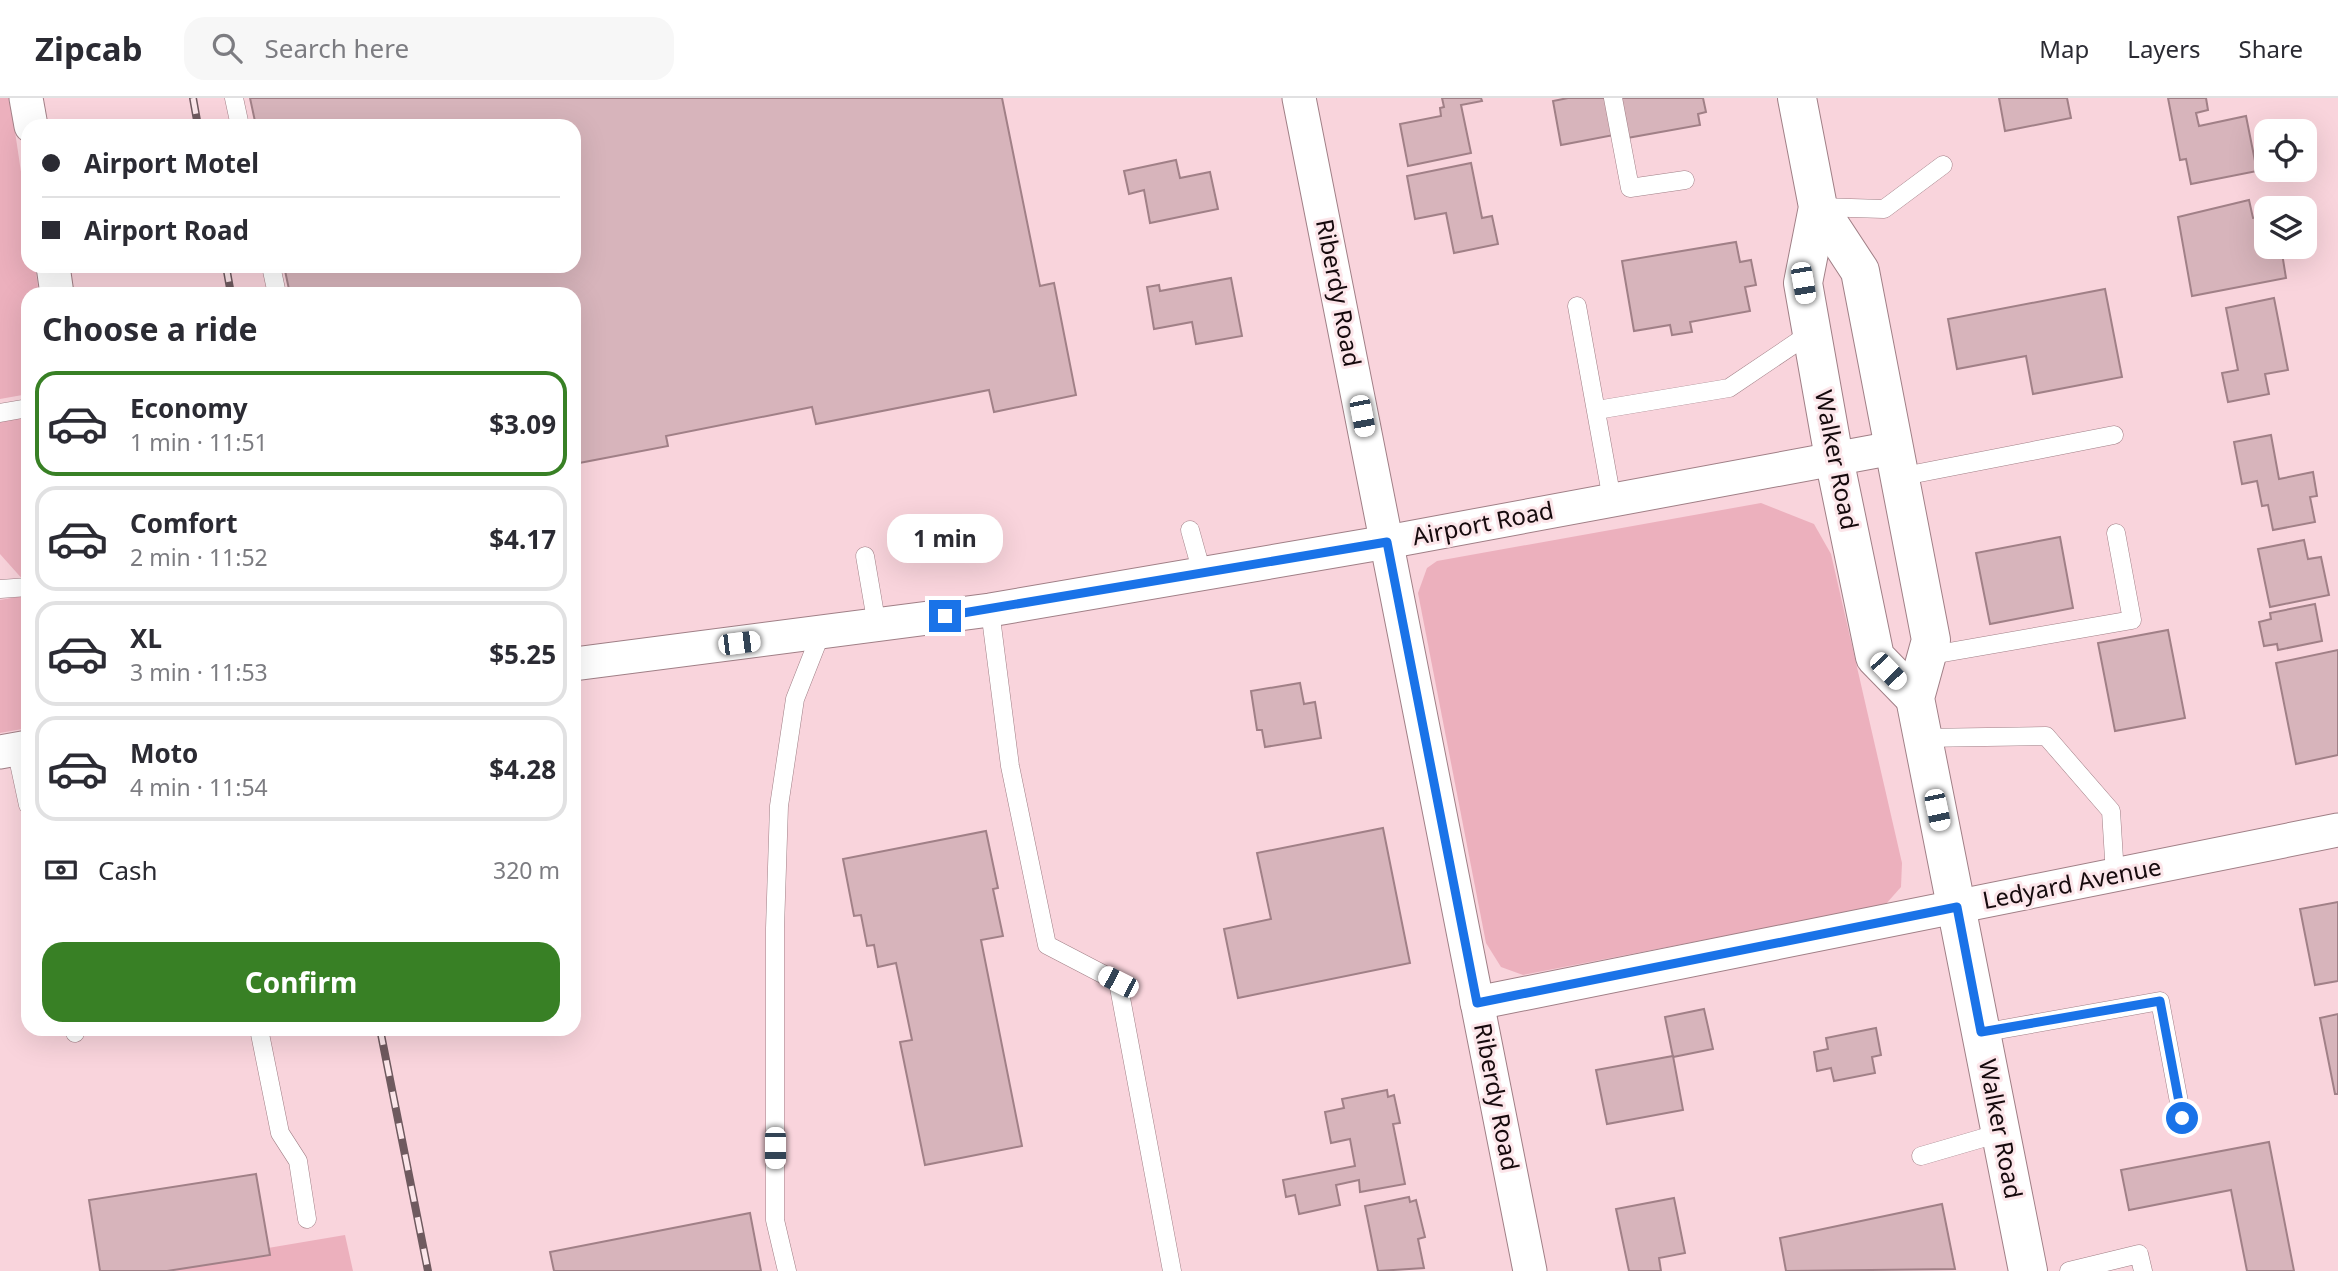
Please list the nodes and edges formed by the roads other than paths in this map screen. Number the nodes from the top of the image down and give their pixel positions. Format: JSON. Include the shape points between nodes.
{"nodes":[{"id":1,"x":26,"y":98,"type":"edge"},
{"id":2,"x":234,"y":98,"type":"edge"},
{"id":3,"x":1299,"y":98,"type":"edge"},
{"id":4,"x":1614,"y":98,"type":"edge"},
{"id":5,"x":1797,"y":98,"type":"edge"},
{"id":6,"x":30,"y":119,"type":"edge"},
{"id":7,"x":238,"y":119,"type":"edge"},
{"id":8,"x":1943,"y":165,"type":"dead end"},
{"id":9,"x":1685,"y":180,"type":"dead end"},
{"id":10,"x":1818,"y":207,"type":"junction"},
{"id":11,"x":1577,"y":306,"type":"dead end"},
{"id":12,"x":1812,"y":332,"type":"junction"},
{"id":13,"x":21,"y":409,"type":"edge"},
{"id":14,"x":1597,"y":410,"type":"junction"},
{"id":15,"x":0,"y":413,"type":"edge"},
{"id":16,"x":2114,"y":435,"type":"dead end"},
{"id":17,"x":1835,"y":458,"type":"junction"},
{"id":18,"x":1896,"y":462,"type":"junction"},
{"id":19,"x":1612,"y":500,"type":"junction"},
{"id":20,"x":1190,"y":530,"type":"dead end"},
{"id":21,"x":2116,"y":533,"type":"dead end"},
{"id":22,"x":1387,"y":542,"type":"junction"},
{"id":23,"x":865,"y":556,"type":"dead end"},
{"id":24,"x":1202,"y":573,"type":"junction"},
{"id":25,"x":21,"y":588,"type":"edge"},
{"id":26,"x":0,"y":589,"type":"edge"},
{"id":27,"x":990,"y":610,"type":"junction"},
{"id":28,"x":877,"y":625,"type":"junction"},
{"id":29,"x":821,"y":633,"type":"junction"},
{"id":30,"x":1926,"y":656,"type":"junction"},
{"id":31,"x":581,"y":663,"type":"edge"},
{"id":32,"x":1914,"y":698,"type":"junction"},
{"id":33,"x":1922,"y":738,"type":"junction"},
{"id":34,"x":15,"y":749,"type":"edge"},
{"id":35,"x":21,"y":775,"type":"edge"},
{"id":36,"x":2338,"y":830,"type":"edge"},
{"id":37,"x":2115,"y":875,"type":"junction"},
{"id":38,"x":1957,"y":907,"type":"junction"},
{"id":39,"x":1477,"y":1003,"type":"junction"},
{"id":40,"x":1981,"y":1032,"type":"junction"},
{"id":41,"x":260,"y":1036,"type":"edge"},
{"id":42,"x":2182,"y":1118,"type":"dead end"},
{"id":43,"x":2000,"y":1133,"type":"junction"},
{"id":44,"x":1921,"y":1156,"type":"dead end"},
{"id":45,"x":307,"y":1219,"type":"dead end"},
{"id":46,"x":787,"y":1271,"type":"edge"},
{"id":47,"x":1172,"y":1271,"type":"edge"},
{"id":48,"x":1530,"y":1271,"type":"edge"},
{"id":49,"x":2028,"y":1271,"type":"edge"},
{"id":50,"x":2070,"y":1271,"type":"edge"},
{"id":51,"x":2143,"y":1271,"type":"edge"}],
"edges":[{"from":1,"to":6,"type":"street"},
{"from":2,"to":7,"type":"lane"},
{"from":3,"to":22,"type":"street","name":"Riberdy Road"},
{"from":4,"to":9,"type":"lane","via":[[1630,188]]},
{"from":5,"to":10,"type":"main road","name":"Walker Road"},
{"from":8,"to":10,"type":"lane","via":[[1884,209]]},
{"from":10,"to":12,"type":"main road","name":"Walker Road","via":[[1803,283]]},
{"from":10,"to":18,"type":"main road","name":"Walker Road","via":[[1860,271]]},
{"from":11,"to":14,"type":"lane"},
{"from":12,"to":14,"type":"lane","via":[[1729,388]]},
{"from":12,"to":17,"type":"main road","name":"Walker Road"},
{"from":13,"to":15,"type":"lane"},
{"from":14,"to":19,"type":"lane"},
{"from":16,"to":18,"type":"lane"},
{"from":17,"to":18,"type":"street","name":"Airport Road"},
{"from":17,"to":19,"type":"street","name":"Airport Road"},
{"from":17,"to":32,"type":"main road","name":"Walker Road","via":[[1875,657]]},
{"from":18,"to":30,"type":"main road","name":"Walker Road","via":[[1931,640]]},
{"from":19,"to":22,"type":"street","name":"Airport Road"},
{"from":20,"to":24,"type":"lane"},
{"from":21,"to":30,"type":"lane","via":[[2132,620]]},
{"from":22,"to":24,"type":"street","name":"Airport Road"},
{"from":22,"to":39,"type":"street","name":"Riberdy Road"},
{"from":23,"to":28,"type":"lane"},
{"from":24,"to":27,"type":"street","name":"Airport Road"},
{"from":25,"to":26,"type":"lane"},
{"from":27,"to":28,"type":"street","name":"Airport Road"},
{"from":27,"to":47,"type":"lane","via":[[1010,766],[1047,946],[1118,982]]},
{"from":28,"to":29,"type":"street","name":"Airport Road"},
{"from":29,"to":31,"type":"street","name":"Airport Road"},
{"from":29,"to":46,"type":"lane","via":[[795,699],[779,806],[775,1220]]},
{"from":30,"to":32,"type":"main road","name":"Walker Road"},
{"from":32,"to":33,"type":"main road","name":"Walker Road"},
{"from":33,"to":37,"type":"lane","via":[[2046,736],[2111,811]]},
{"from":33,"to":38,"type":"main road","name":"Walker Road"},
{"from":34,"to":35,"type":"lane"},
{"from":36,"to":37,"type":"street","name":"Ledyard Avenue"},
{"from":37,"to":38,"type":"street","name":"Ledyard Avenue"},
{"from":38,"to":39,"type":"street","name":"Ledyard Avenue"},
{"from":38,"to":40,"type":"main road","name":"Walker Road"},
{"from":39,"to":48,"type":"street","name":"Riberdy Road"},
{"from":40,"to":42,"type":"lane","via":[[2160,1001]]},
{"from":40,"to":43,"type":"main road","name":"Walker Road"},
{"from":41,"to":45,"type":"lane","via":[[280,1133],[298,1161]]},
{"from":43,"to":44,"type":"lane"},
{"from":43,"to":49,"type":"main road","name":"Walker Road"},
{"from":50,"to":51,"type":"lane","via":[[2139,1254]]}]}
